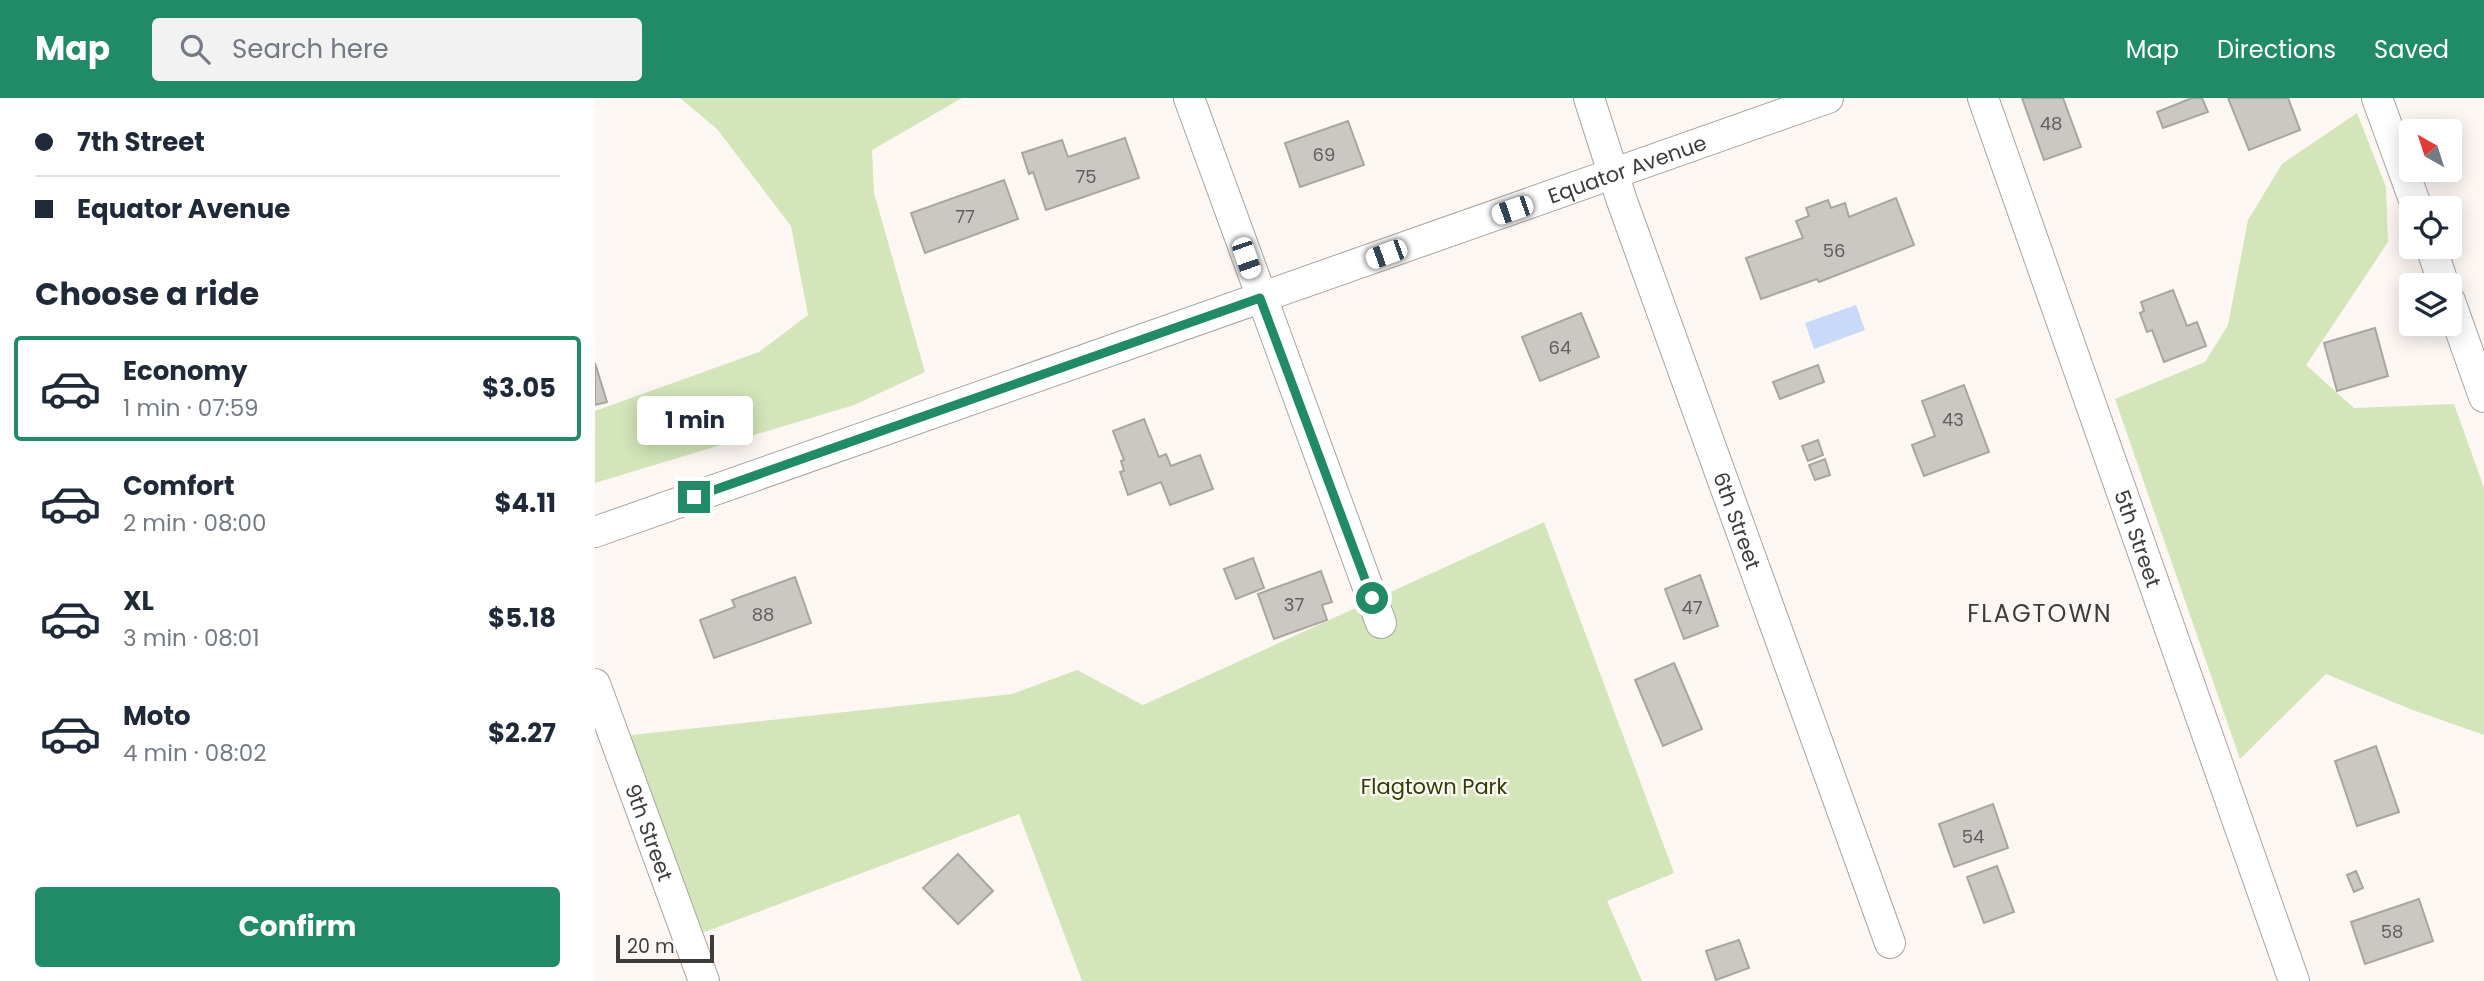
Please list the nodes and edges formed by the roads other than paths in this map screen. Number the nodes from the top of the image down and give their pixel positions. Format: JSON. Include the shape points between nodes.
{"nodes":[{"id":1,"x":1189,"y":98,"type":"edge"},
{"id":2,"x":1589,"y":98,"type":"edge"},
{"id":3,"x":1828,"y":98,"type":"edge"},
{"id":4,"x":1983,"y":98,"type":"edge"},
{"id":5,"x":2377,"y":98,"type":"edge"},
{"id":6,"x":1613,"y":175,"type":"junction"},
{"id":7,"x":2413,"y":196,"type":"edge"},
{"id":8,"x":1260,"y":298,"type":"junction"},
{"id":9,"x":2462,"y":335,"type":"edge"},
{"id":10,"x":2484,"y":397,"type":"edge"},
{"id":11,"x":595,"y":532,"type":"edge"},
{"id":12,"x":1381,"y":624,"type":"dead end"},
{"id":13,"x":595,"y":684,"type":"edge"},
{"id":14,"x":1890,"y":943,"type":"dead end"},
{"id":15,"x":703,"y":981,"type":"edge"},
{"id":16,"x":2294,"y":981,"type":"edge"}],
"edges":[{"from":1,"to":8,"type":"street"},
{"from":2,"to":6,"type":"street","name":"6th Street"},
{"from":3,"to":6,"type":"street","name":"Equator Avenue"},
{"from":4,"to":16,"type":"street","name":"5th Street"},
{"from":5,"to":7,"type":"street"},
{"from":6,"to":8,"type":"street","name":"Equator Avenue"},
{"from":6,"to":14,"type":"street","name":"6th Street"},
{"from":8,"to":11,"type":"street","name":"Equator Avenue"},
{"from":8,"to":12,"type":"street"},
{"from":9,"to":10,"type":"street"},
{"from":13,"to":15,"type":"street","name":"9th Street"}]}
